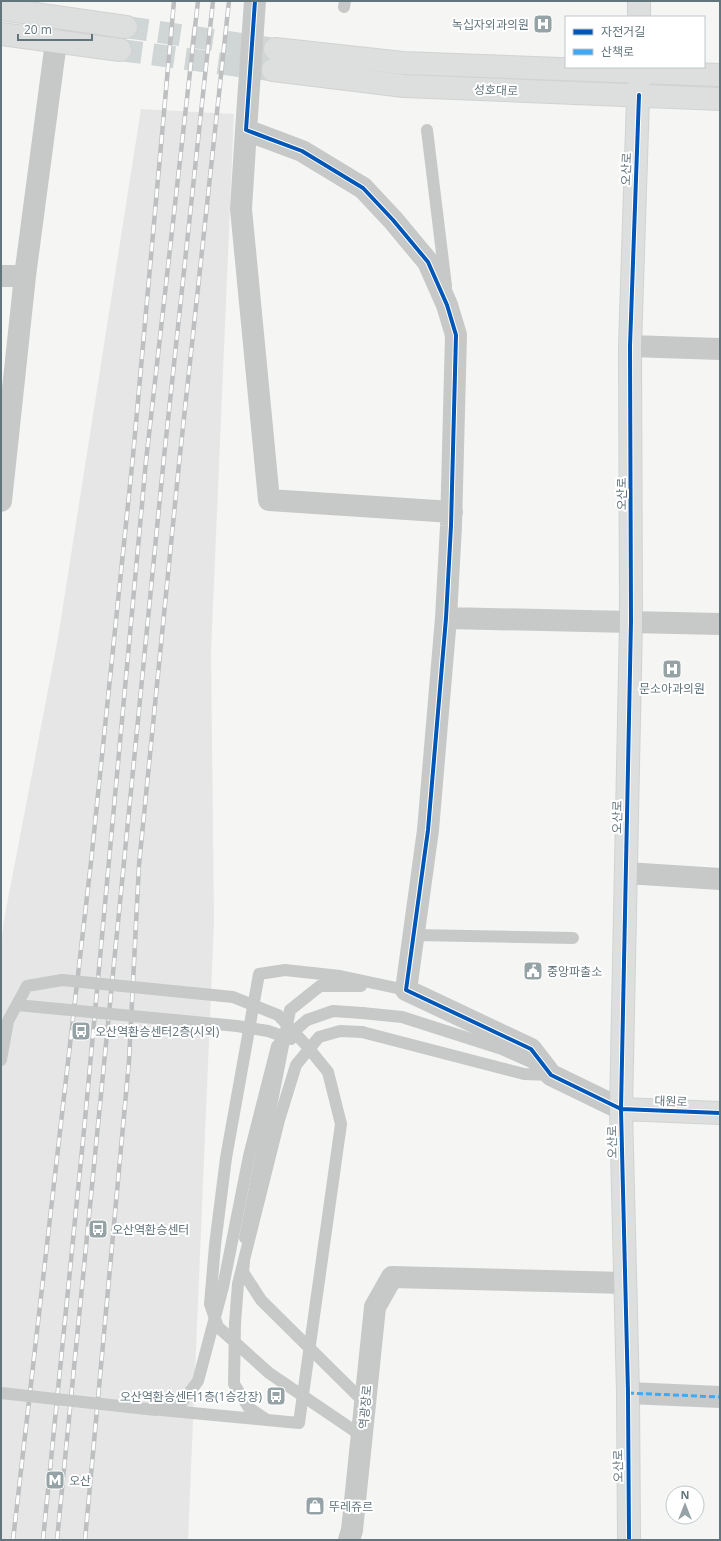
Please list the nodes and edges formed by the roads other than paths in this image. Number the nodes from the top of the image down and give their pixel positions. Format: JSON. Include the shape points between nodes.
{"nodes":[{"id":1,"x":255,"y":1,"type":"edge"},
{"id":2,"x":639,"y":1,"type":"edge"},
{"id":3,"x":1,"y":9,"type":"edge"},
{"id":4,"x":639,"y":16,"type":"edge"},
{"id":5,"x":126,"y":26,"type":"tunnel mouth"},
{"id":6,"x":1,"y":34,"type":"edge"},
{"id":7,"x":56,"y":42,"type":"junction"},
{"id":8,"x":275,"y":49,"type":"tunnel mouth"},
{"id":9,"x":120,"y":50,"type":"tunnel mouth"},
{"id":10,"x":565,"y":68,"type":"edge"},
{"id":11,"x":572,"y":68,"type":"edge"},
{"id":12,"x":273,"y":70,"type":"tunnel mouth"},
{"id":13,"x":640,"y":70,"type":"edge"},
{"id":14,"x":720,"y":75,"type":"edge"},
{"id":15,"x":639,"y":95,"type":"junction"},
{"id":16,"x":720,"y":99,"type":"edge"},
{"id":17,"x":246,"y":130,"type":"junction"},
{"id":18,"x":427,"y":130,"type":"dead end"},
{"id":19,"x":1,"y":276,"type":"edge"},
{"id":20,"x":25,"y":276,"type":"junction"},
{"id":21,"x":448,"y":305,"type":"junction"},
{"id":22,"x":630,"y":346,"type":"junction"},
{"id":23,"x":720,"y":349,"type":"edge"},
{"id":24,"x":1,"y":501,"type":"edge"},
{"id":25,"x":452,"y":512,"type":"junction"},
{"id":26,"x":446,"y":618,"type":"junction"},
{"id":27,"x":631,"y":621,"type":"junction"},
{"id":28,"x":720,"y":624,"type":"edge"},
{"id":29,"x":626,"y":873,"type":"junction"},
{"id":30,"x":720,"y":878,"type":"edge"},
{"id":31,"x":414,"y":935,"type":"junction"},
{"id":32,"x":573,"y":938,"type":"dead end"},
{"id":33,"x":398,"y":988,"type":"junction"},
{"id":34,"x":17,"y":1005,"type":"junction"},
{"id":35,"x":306,"y":1044,"type":"junction"},
{"id":36,"x":1,"y":1060,"type":"edge"},
{"id":37,"x":549,"y":1072,"type":"junction"},
{"id":38,"x":621,"y":1109,"type":"junction"},
{"id":39,"x":720,"y":1113,"type":"edge"},
{"id":40,"x":625,"y":1283,"type":"junction"},
{"id":41,"x":1,"y":1392,"type":"edge"},
{"id":42,"x":628,"y":1393,"type":"junction"},
{"id":43,"x":720,"y":1397,"type":"edge"},
{"id":44,"x":364,"y":1402,"type":"junction"},
{"id":45,"x":156,"y":1410,"type":"junction"},
{"id":46,"x":267,"y":1420,"type":"junction"},
{"id":47,"x":362,"y":1436,"type":"junction"},
{"id":48,"x":349,"y":1540,"type":"edge"},
{"id":49,"x":629,"y":1540,"type":"edge"}],
"edges":[{"from":1,"to":17,"type":"street"},
{"from":2,"to":4,"type":"street"},
{"from":3,"to":5,"type":"street"},
{"from":6,"to":7,"type":"street"},
{"from":7,"to":9,"type":"street"},
{"from":7,"to":20,"type":"street"},
{"from":8,"to":10,"type":"street","name":"성호대로","via":[[403,63]]},
{"from":11,"to":13,"type":"street","name":"성호대로"},
{"from":12,"to":15,"type":"street","name":"성호대로","via":[[404,86]]},
{"from":13,"to":14,"type":"street","name":"성호대로"},
{"from":13,"to":15,"type":"street","name":"오산로"},
{"from":15,"to":16,"type":"street","name":"성호대로"},
{"from":15,"to":22,"type":"street","name":"오산로"},
{"from":17,"to":21,"type":"street","via":[[302,151],[364,188],[428,262]]},
{"from":17,"to":25,"type":"street","via":[[241,209],[269,500]]},
{"from":18,"to":21,"type":"lane"},
{"from":19,"to":20,"type":"street"},
{"from":20,"to":24,"type":"street"},
{"from":21,"to":25,"type":"street","via":[[456,335]]},
{"from":22,"to":23,"type":"street"},
{"from":22,"to":27,"type":"street","name":"오산로"},
{"from":25,"to":26,"type":"street"},
{"from":26,"to":27,"type":"street"},
{"from":26,"to":31,"type":"street","via":[[428,830]]},
{"from":27,"to":28,"type":"street"},
{"from":27,"to":29,"type":"street","name":"오산로"},
{"from":29,"to":30,"type":"street"},
{"from":29,"to":38,"type":"street","name":"오산로"},
{"from":31,"to":32,"type":"lane"},
{"from":31,"to":33,"type":"street"},
{"from":33,"to":37,"type":"street","via":[[531,1050]]},
{"from":33,"to":44,"type":"lane","via":[[320,986],[290,1010],[246,1230],[243,1272],[261,1300]]},
{"from":33,"to":47,"type":"lane","via":[[340,976],[285,970],[259,974],[226,1158],[210,1304],[218,1327],[269,1372]]},
{"from":34,"to":35,"type":"lane","bridge":true,"via":[[237,1026],[268,1031]]},
{"from":34,"to":35,"type":"lane","bridge":true,"via":[[27,986],[62,980],[232,997],[278,1015]]},
{"from":34,"to":36,"type":"lane","bridge":true,"via":[[8,1021]]},
{"from":35,"to":46,"type":"lane","bridge":true,"via":[[328,1072],[341,1124],[299,1423]]},
{"from":37,"to":38,"type":"street"},
{"from":37,"to":45,"type":"lane","bridge":true,"via":[[502,1049],[402,1017],[333,1010],[307,1020],[276,1046],[249,1156],[223,1287],[198,1381],[180,1404]]},
{"from":37,"to":46,"type":"lane","bridge":true,"via":[[524,1074],[362,1032],[340,1031],[318,1037],[296,1065],[279,1120],[238,1284],[234,1384],[249,1408]]},
{"from":38,"to":39,"type":"street","name":"대원로"},
{"from":38,"to":40,"type":"street","name":"오산로"},
{"from":40,"to":42,"type":"street","name":"오산로"},
{"from":40,"to":44,"type":"street","name":"역광장로","via":[[392,1277],[375,1307]]},
{"from":41,"to":45,"type":"lane","bridge":true},
{"from":42,"to":43,"type":"street"},
{"from":42,"to":49,"type":"street","name":"오산로"},
{"from":44,"to":47,"type":"street","name":"역광장로"},
{"from":45,"to":46,"type":"lane","bridge":true},
{"from":47,"to":48,"type":"street","name":"역광장로"}]}
